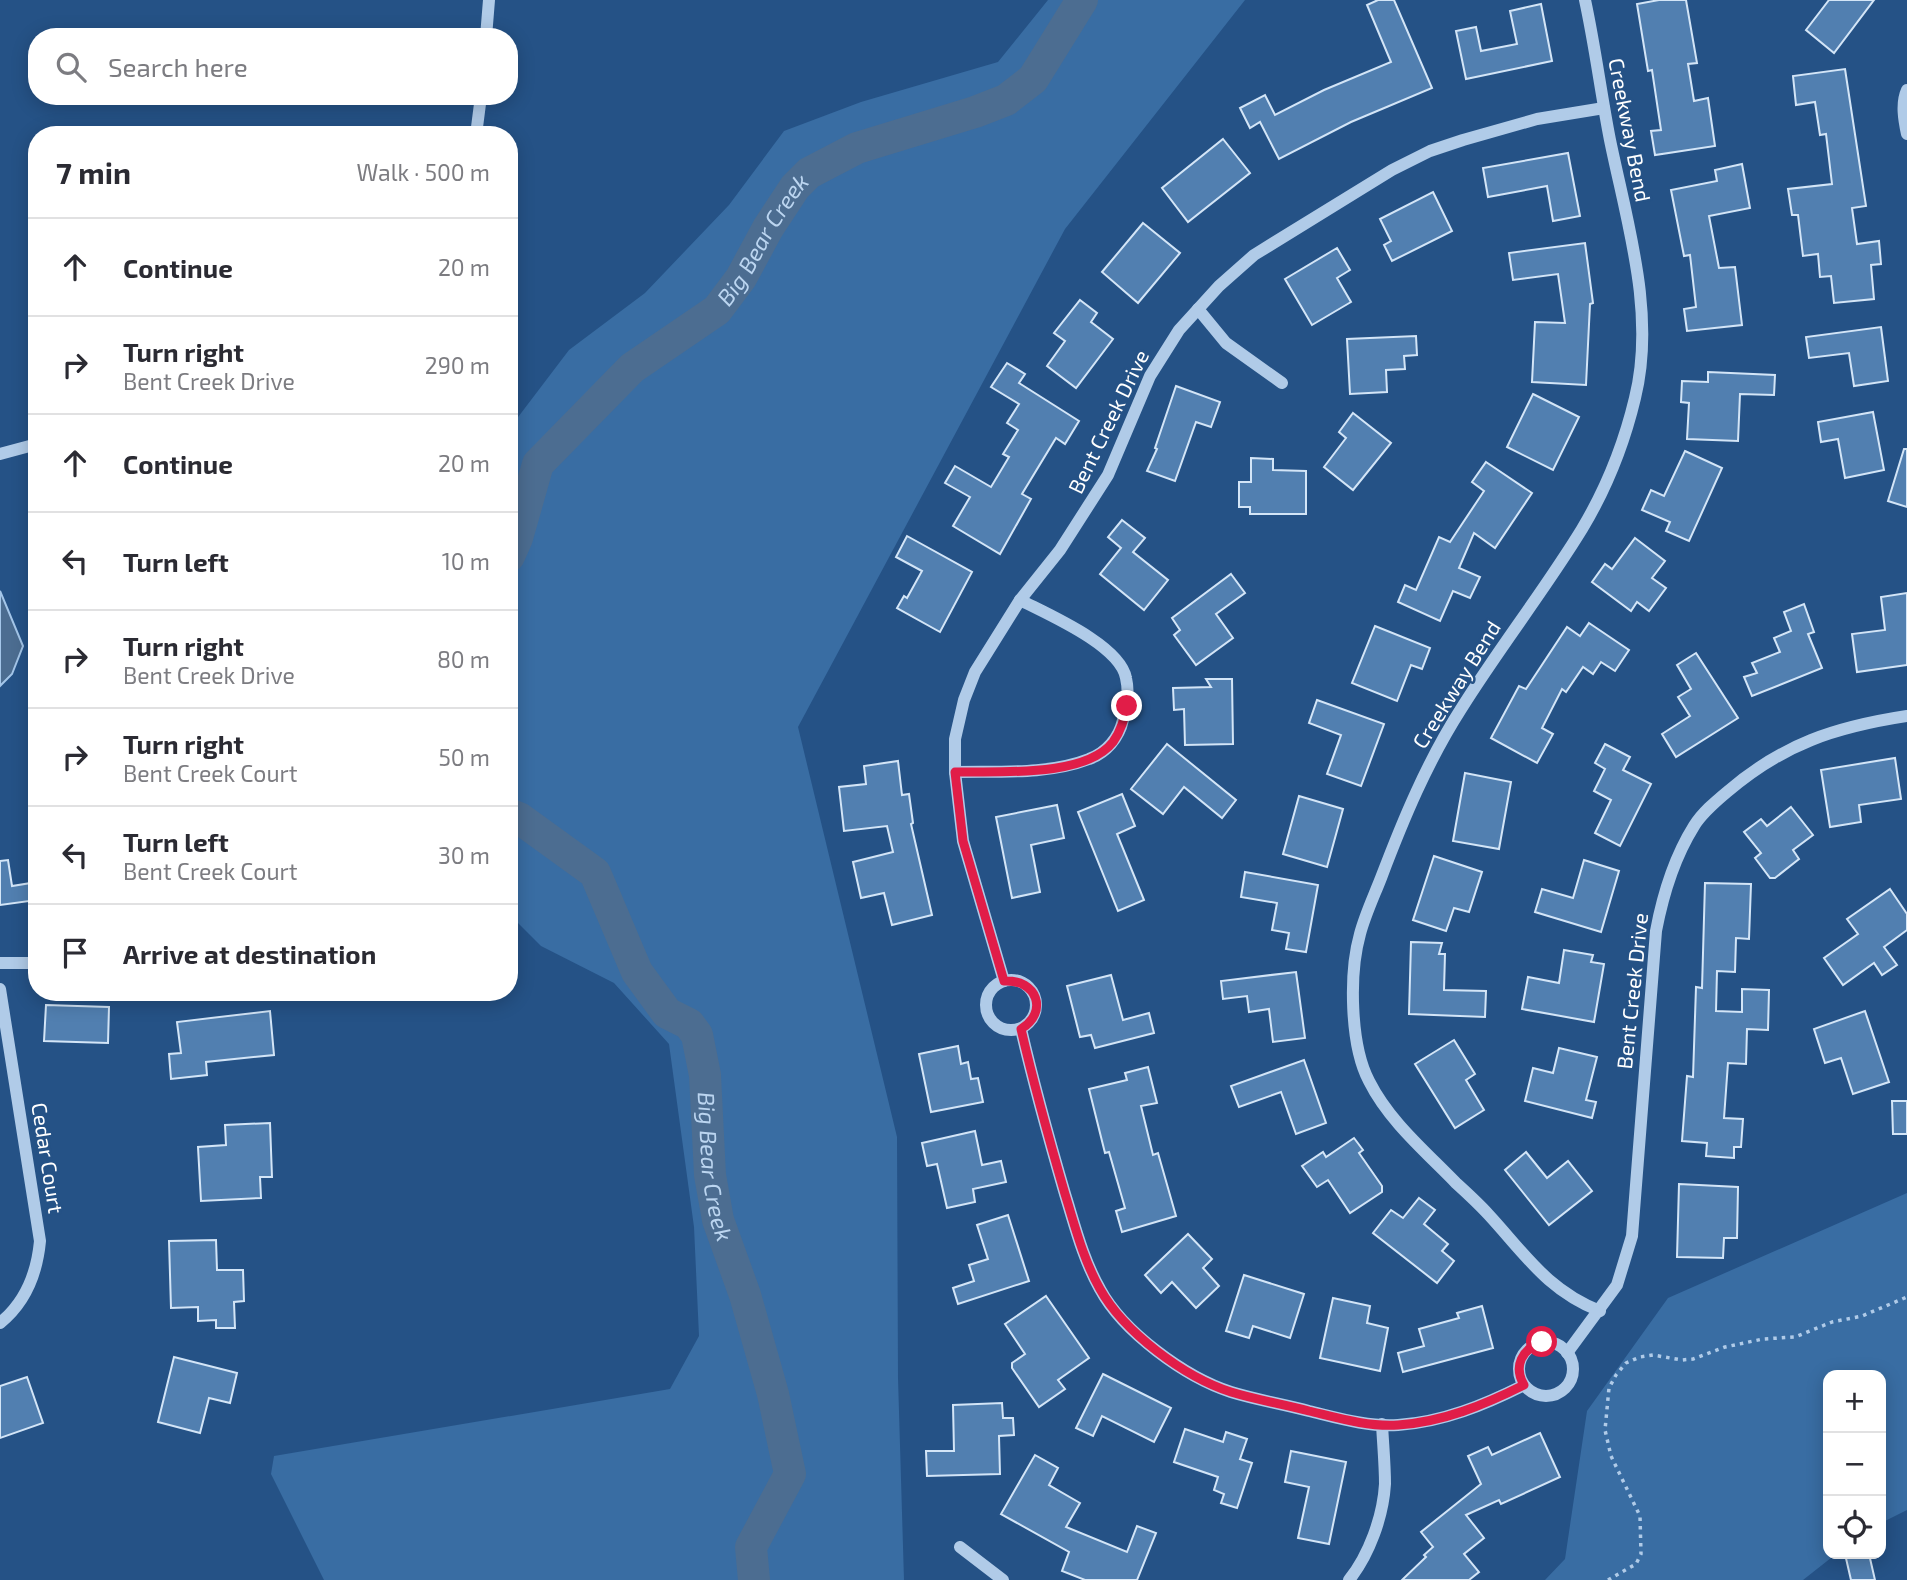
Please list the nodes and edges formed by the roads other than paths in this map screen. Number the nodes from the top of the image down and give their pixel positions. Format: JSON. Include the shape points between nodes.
{"nodes":[{"id":1,"x":489,"y":0,"type":"edge"},
{"id":2,"x":1586,"y":0,"type":"edge"},
{"id":3,"x":487,"y":28,"type":"edge"},
{"id":4,"x":1907,"y":90,"type":"edge"},
{"id":5,"x":480,"y":105,"type":"edge"},
{"id":6,"x":1604,"y":108,"type":"junction"},
{"id":7,"x":477,"y":126,"type":"edge"},
{"id":8,"x":1907,"y":134,"type":"edge"},
{"id":9,"x":1198,"y":309,"type":"junction"},
{"id":10,"x":1282,"y":383,"type":"dead end"},
{"id":11,"x":28,"y":446,"type":"edge"},
{"id":12,"x":0,"y":454,"type":"edge"},
{"id":13,"x":1020,"y":600,"type":"junction"},
{"id":14,"x":1907,"y":716,"type":"edge"},
{"id":15,"x":955,"y":772,"type":"junction"},
{"id":16,"x":0,"y":963,"type":"edge"},
{"id":17,"x":28,"y":963,"type":"edge"},
{"id":18,"x":1004,"y":981,"type":"junction"},
{"id":19,"x":0,"y":989,"type":"edge"},
{"id":20,"x":1021,"y":1029,"type":"junction"},
{"id":21,"x":1600,"y":1311,"type":"junction"},
{"id":22,"x":0,"y":1323,"type":"edge"},
{"id":23,"x":1567,"y":1353,"type":"junction"},
{"id":24,"x":1524,"y":1385,"type":"junction"},
{"id":25,"x":1382,"y":1424,"type":"junction"},
{"id":26,"x":960,"y":1547,"type":"dead end"},
{"id":27,"x":1003,"y":1580,"type":"edge"},
{"id":28,"x":1349,"y":1580,"type":"edge"}],
"edges":[{"from":1,"to":3,"type":"street"},
{"from":2,"to":6,"type":"street","name":"Creekway Bend"},
{"from":4,"to":8,"type":"street"},
{"from":5,"to":7,"type":"street"},
{"from":6,"to":9,"type":"street","name":"Bent Creek Drive","via":[[1537,119],[1430,151],[1254,255]]},
{"from":6,"to":21,"type":"street","name":"Creekway Bend","via":[[1642,314],[1642,359],[1635,398],[1611,475],[1582,529],[1460,711],[1400,827],[1359,936],[1352,1000],[1368,1079],[1400,1126],[1556,1288]]},
{"from":9,"to":10,"type":"street","via":[[1226,343]]},
{"from":9,"to":13,"type":"street","name":"Bent Creek Drive","via":[[1150,376],[1108,475],[1060,550]]},
{"from":11,"to":12,"type":"street"},
{"from":13,"to":15,"type":"street","name":"Bent Creek Drive","via":[[975,672],[964,700],[955,739]]},
{"from":13,"to":15,"type":"street","via":[[1079,630],[1116,657],[1126,676],[1122,727],[1103,752],[1075,764]]},
{"from":14,"to":21,"type":"street","name":"Bent Creek Drive","via":[[1824,733],[1779,754],[1713,804],[1695,824],[1675,861],[1656,931],[1632,1236],[1617,1285]]},
{"from":15,"to":18,"type":"street","name":"Bent Creek Drive","via":[[963,841]]},
{"from":16,"to":17,"type":"street"},
{"from":18,"to":20,"type":"street","via":[[1024,983],[1035,996],[1034,1018]]},
{"from":18,"to":20,"type":"street","via":[[990,991],[987,1013],[998,1027]]},
{"from":19,"to":22,"type":"street","name":"Cedar Court","via":[[40,1241],[32,1280],[13,1312]]},
{"from":20,"to":25,"type":"street","via":[[1084,1258],[1122,1320],[1192,1374],[1230,1391]]},
{"from":21,"to":23,"type":"street","name":"Bent Creek Drive"},
{"from":23,"to":24,"type":"street","via":[[1552,1342],[1532,1345],[1518,1369]]},
{"from":23,"to":24,"type":"street","via":[[1573,1371],[1558,1394],[1539,1396]]},
{"from":24,"to":25,"type":"street","via":[[1478,1408],[1430,1420]]},
{"from":25,"to":28,"type":"street","via":[[1385,1486],[1380,1514],[1359,1567]]},
{"from":26,"to":27,"type":"street"}]}
